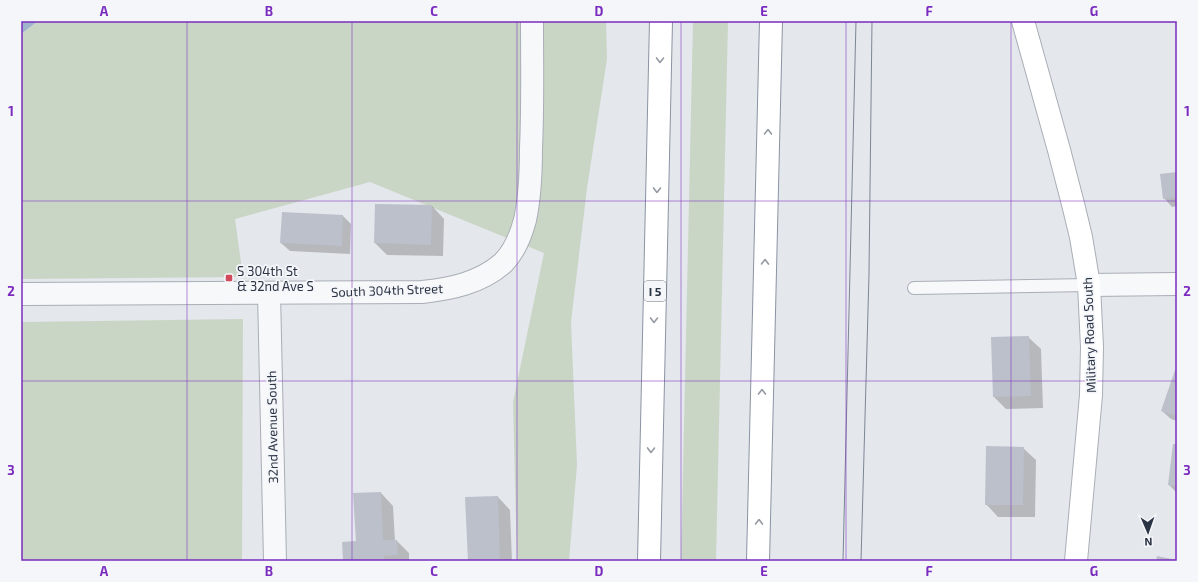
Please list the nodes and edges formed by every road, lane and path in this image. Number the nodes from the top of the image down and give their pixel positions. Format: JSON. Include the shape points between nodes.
{"nodes":[{"id":1,"x":532,"y":21,"type":"edge"},
{"id":2,"x":661,"y":21,"type":"edge"},
{"id":3,"x":770,"y":21,"type":"edge"},
{"id":4,"x":1023,"y":21,"type":"edge"},
{"id":5,"x":1177,"y":284,"type":"edge"},
{"id":6,"x":1089,"y":285,"type":"junction"},
{"id":7,"x":914,"y":288,"type":"dead end"},
{"id":8,"x":269,"y":293,"type":"junction"},
{"id":9,"x":21,"y":294,"type":"edge"},
{"id":10,"x":275,"y":561,"type":"edge"},
{"id":11,"x":649,"y":561,"type":"edge"},
{"id":12,"x":758,"y":561,"type":"edge"},
{"id":13,"x":1076,"y":561,"type":"edge"}],
"edges":[{"from":1,"to":8,"type":"street","name":"South 304th Street","via":[[530,184],[525,222],[512,250],[503,262],[488,274],[445,289],[422,292]]},
{"from":2,"to":11,"type":"main road","number":"I 5","one_way":true},
{"from":12,"to":3,"type":"main road","one_way":true},
{"from":4,"to":6,"type":"main road","name":"Military Road South","via":[[1070,191]]},
{"from":5,"to":6,"type":"street"},
{"from":6,"to":7,"type":"lane"},
{"from":6,"to":13,"type":"main road","name":"Military Road South","via":[[1091,394]]},
{"from":8,"to":9,"type":"street","name":"South 304th Street"},
{"from":8,"to":10,"type":"street","name":"32nd Avenue South"}]}
